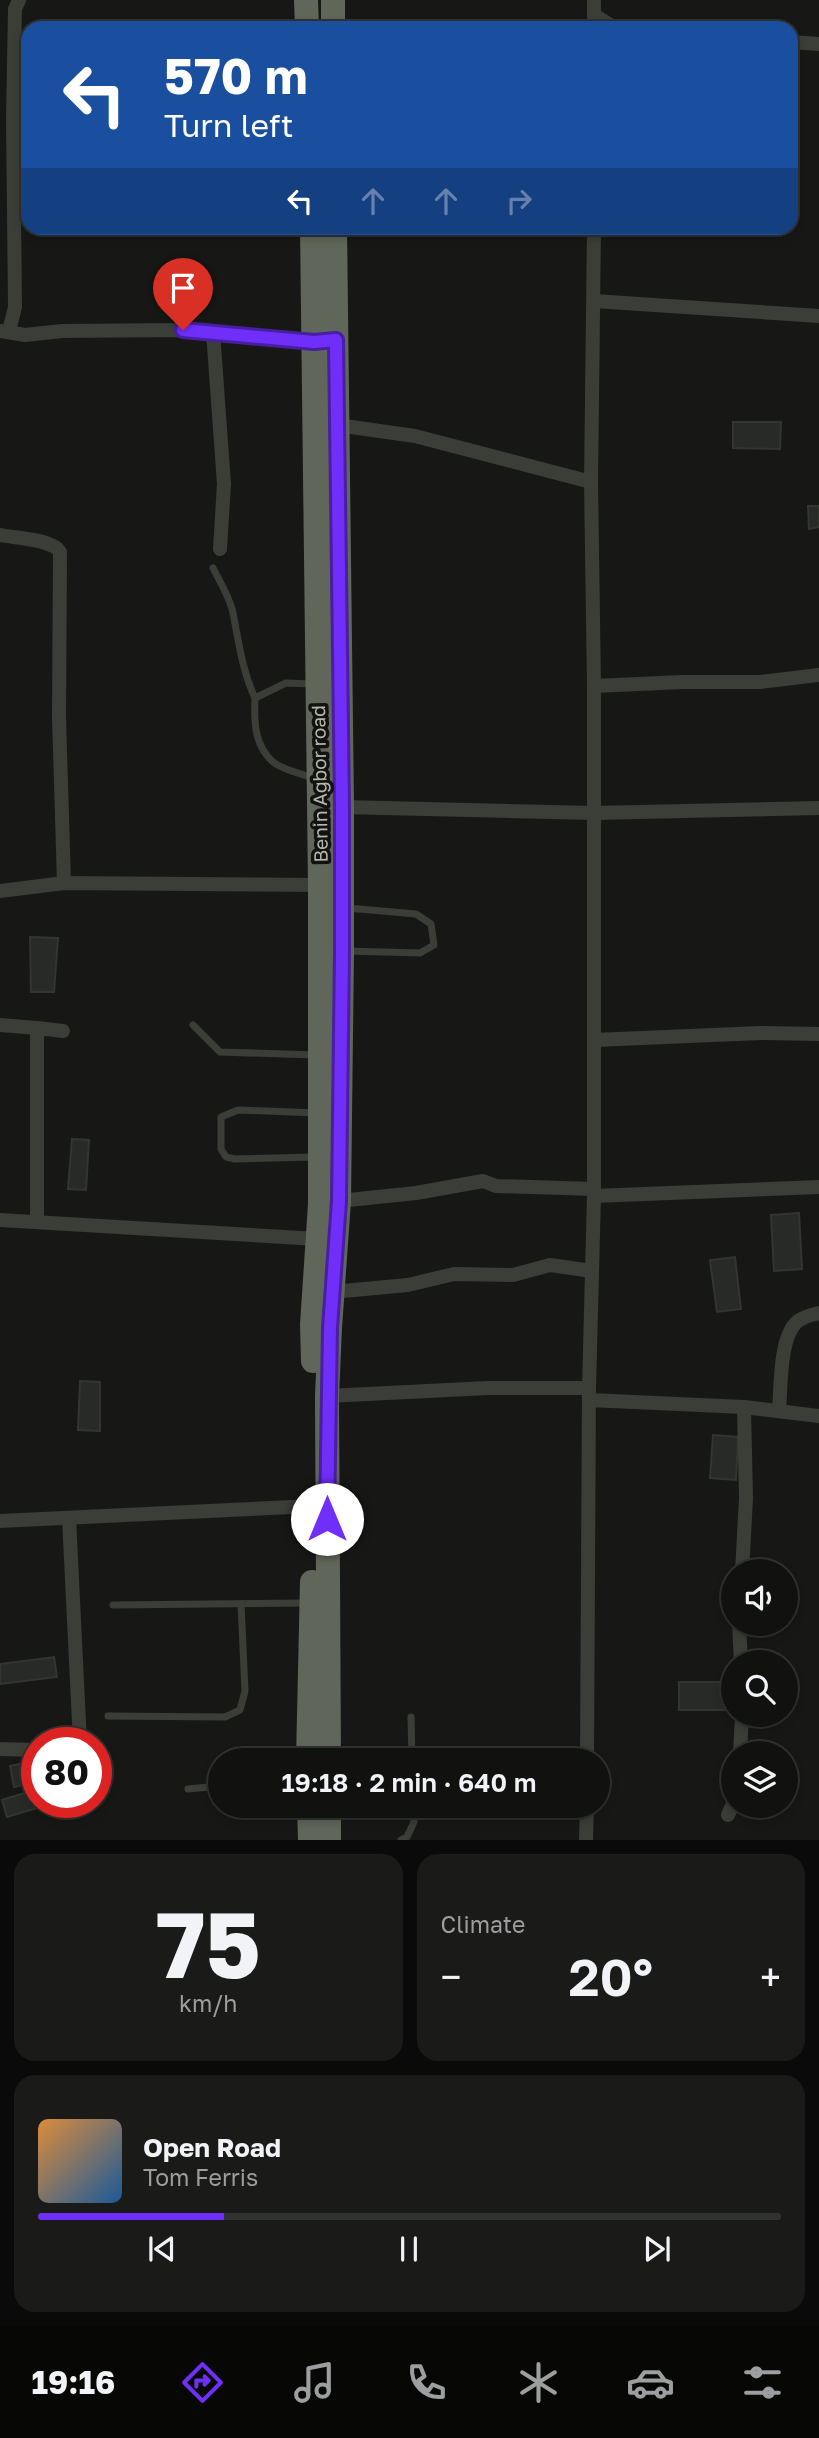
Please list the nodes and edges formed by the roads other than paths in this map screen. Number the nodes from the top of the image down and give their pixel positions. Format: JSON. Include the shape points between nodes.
{"nodes":[{"id":1,"x":19,"y":0,"type":"edge"},
{"id":2,"x":306,"y":0,"type":"edge"},
{"id":3,"x":333,"y":0,"type":"edge"},
{"id":4,"x":594,"y":0,"type":"edge"},
{"id":5,"x":307,"y":21,"type":"edge"},
{"id":6,"x":333,"y":21,"type":"edge"},
{"id":7,"x":594,"y":21,"type":"edge"},
{"id":8,"x":798,"y":42,"type":"edge"},
{"id":9,"x":819,"y":44,"type":"edge"},
{"id":10,"x":313,"y":235,"type":"edge"},
{"id":11,"x":334,"y":235,"type":"edge"},
{"id":12,"x":594,"y":235,"type":"edge"},
{"id":13,"x":594,"y":301,"type":"junction"},
{"id":14,"x":819,"y":316,"type":"edge"},
{"id":15,"x":5,"y":331,"type":"edge"},
{"id":16,"x":213,"y":332,"type":"junction"},
{"id":17,"x":325,"y":341,"type":"junction"},
{"id":18,"x":337,"y":425,"type":"junction"},
{"id":19,"x":591,"y":482,"type":"junction"},
{"id":20,"x":0,"y":535,"type":"edge"},
{"id":21,"x":220,"y":549,"type":"dead end"},
{"id":22,"x":214,"y":568,"type":"dead end"},
{"id":23,"x":819,"y":675,"type":"edge"},
{"id":24,"x":318,"y":684,"type":"junction"},
{"id":25,"x":594,"y":686,"type":"junction"},
{"id":26,"x":255,"y":698,"type":"junction"},
{"id":27,"x":319,"y":780,"type":"junction"},
{"id":28,"x":342,"y":807,"type":"junction"},
{"id":29,"x":819,"y":808,"type":"edge"},
{"id":30,"x":594,"y":813,"type":"junction"},
{"id":31,"x":64,"y":883,"type":"junction"},
{"id":32,"x":320,"y":885,"type":"junction"},
{"id":33,"x":0,"y":891,"type":"edge"},
{"id":34,"x":340,"y":908,"type":"junction"},
{"id":35,"x":342,"y":951,"type":"junction"},
{"id":36,"x":0,"y":1025,"type":"edge"},
{"id":37,"x":193,"y":1025,"type":"dead end"},
{"id":38,"x":37,"y":1028,"type":"junction"},
{"id":39,"x":63,"y":1031,"type":"dead end"},
{"id":40,"x":819,"y":1034,"type":"edge"},
{"id":41,"x":594,"y":1040,"type":"junction"},
{"id":42,"x":320,"y":1055,"type":"junction"},
{"id":43,"x":320,"y":1113,"type":"junction"},
{"id":44,"x":320,"y":1157,"type":"junction"},
{"id":45,"x":819,"y":1187,"type":"edge"},
{"id":46,"x":594,"y":1192,"type":"junction"},
{"id":47,"x":339,"y":1201,"type":"junction"},
{"id":48,"x":0,"y":1220,"type":"edge"},
{"id":49,"x":37,"y":1222,"type":"junction"},
{"id":50,"x":318,"y":1239,"type":"junction"},
{"id":51,"x":592,"y":1271,"type":"junction"},
{"id":52,"x":332,"y":1292,"type":"junction"},
{"id":53,"x":819,"y":1313,"type":"edge"},
{"id":54,"x":589,"y":1394,"type":"junction"},
{"id":55,"x":327,"y":1396,"type":"junction"},
{"id":56,"x":744,"y":1407,"type":"junction"},
{"id":57,"x":779,"y":1411,"type":"junction"},
{"id":58,"x":819,"y":1416,"type":"edge"},
{"id":59,"x":313,"y":1506,"type":"junction"},
{"id":60,"x":69,"y":1518,"type":"junction"},
{"id":61,"x":0,"y":1521,"type":"edge"},
{"id":62,"x":743,"y":1559,"type":"edge"},
{"id":63,"x":311,"y":1603,"type":"junction"},
{"id":64,"x":241,"y":1604,"type":"junction"},
{"id":65,"x":113,"y":1605,"type":"dead end"},
{"id":66,"x":108,"y":1716,"type":"dead end"},
{"id":67,"x":411,"y":1717,"type":"dead end"},
{"id":68,"x":79,"y":1727,"type":"edge"},
{"id":69,"x":308,"y":1748,"type":"edge"},
{"id":70,"x":329,"y":1748,"type":"edge"},
{"id":71,"x":412,"y":1748,"type":"edge"},
{"id":72,"x":587,"y":1748,"type":"edge"},
{"id":73,"x":0,"y":1749,"type":"edge"},
{"id":74,"x":21,"y":1750,"type":"edge"},
{"id":75,"x":208,"y":1787,"type":"edge"},
{"id":76,"x":188,"y":1789,"type":"dead end"},
{"id":77,"x":309,"y":1818,"type":"edge"},
{"id":78,"x":329,"y":1818,"type":"edge"},
{"id":79,"x":414,"y":1818,"type":"edge"},
{"id":80,"x":587,"y":1818,"type":"edge"},
{"id":81,"x":310,"y":1839,"type":"edge"},
{"id":82,"x":329,"y":1839,"type":"edge"},
{"id":83,"x":401,"y":1839,"type":"edge"},
{"id":84,"x":586,"y":1839,"type":"edge"}],
"edges":[{"from":1,"to":15,"type":"street","via":[[15,9],[13,118],[15,307]]},
{"from":2,"to":5,"type":"highway"},
{"from":3,"to":6,"type":"highway"},
{"from":4,"to":7,"type":"street"},
{"from":8,"to":9,"type":"street"},
{"from":10,"to":17,"type":"highway","name":"Benin Agbor road"},
{"from":11,"to":17,"type":"highway","name":"Benin Agbor road"},
{"from":12,"to":13,"type":"street"},
{"from":13,"to":14,"type":"street"},
{"from":13,"to":19,"type":"street"},
{"from":15,"to":16,"type":"street","via":[[24,335]]},
{"from":16,"to":17,"type":"street"},
{"from":16,"to":21,"type":"street","via":[[224,484]]},
{"from":17,"to":18,"type":"highway","name":"Benin Agbor road"},
{"from":17,"to":24,"type":"highway","name":"Benin Agbor road"},
{"from":18,"to":19,"type":"street","via":[[415,436]]},
{"from":18,"to":28,"type":"highway","name":"Benin Agbor road"},
{"from":19,"to":25,"type":"street"},
{"from":20,"to":31,"type":"street","via":[[48,543],[60,552],[58,716]]},
{"from":22,"to":26,"type":"lane","via":[[233,610],[245,676]]},
{"from":23,"to":25,"type":"street","via":[[760,682]]},
{"from":24,"to":26,"type":"lane","via":[[286,683]]},
{"from":24,"to":27,"type":"highway","name":"Benin Agbor road"},
{"from":25,"to":30,"type":"street"},
{"from":26,"to":27,"type":"lane","via":[[259,743],[274,763]]},
{"from":27,"to":32,"type":"highway","name":"Benin Agbor road"},
{"from":28,"to":30,"type":"street"},
{"from":28,"to":34,"type":"highway","name":"Benin Agbor road"},
{"from":29,"to":30,"type":"street"},
{"from":30,"to":41,"type":"street"},
{"from":31,"to":32,"type":"street"},
{"from":31,"to":33,"type":"street"},
{"from":32,"to":42,"type":"highway","name":"Benin Agbor road"},
{"from":34,"to":35,"type":"highway","name":"Benin Agbor road"},
{"from":34,"to":35,"type":"lane","via":[[416,914],[431,924],[434,946],[420,953]]},
{"from":35,"to":47,"type":"highway","name":"Benin Agbor road"},
{"from":36,"to":38,"type":"street"},
{"from":37,"to":42,"type":"lane","via":[[220,1052]]},
{"from":38,"to":39,"type":"street"},
{"from":38,"to":49,"type":"street"},
{"from":40,"to":41,"type":"street","via":[[761,1032]]},
{"from":41,"to":46,"type":"street"},
{"from":42,"to":43,"type":"highway","name":"Benin Agbor road"},
{"from":43,"to":44,"type":"highway","name":"Benin Agbor road"},
{"from":43,"to":44,"type":"lane","via":[[238,1110],[221,1117],[221,1149],[226,1157]]},
{"from":44,"to":50,"type":"highway","name":"Benin Agbor road"},
{"from":45,"to":46,"type":"street"},
{"from":46,"to":47,"type":"street","via":[[496,1186],[483,1181]]},
{"from":46,"to":51,"type":"street"},
{"from":47,"to":52,"type":"highway","name":"Benin Agbor road"},
{"from":48,"to":49,"type":"street"},
{"from":49,"to":50,"type":"street"},
{"from":50,"to":59,"type":"highway","name":"Benin Agbor road","via":[[312,1325]]},
{"from":51,"to":52,"type":"street","via":[[551,1265],[513,1275],[454,1275],[408,1285]]},
{"from":51,"to":54,"type":"street"},
{"from":52,"to":55,"type":"highway","name":"Benin Agbor road"},
{"from":53,"to":57,"type":"street","via":[[805,1316],[789,1332]]},
{"from":54,"to":55,"type":"street","via":[[488,1388]]},
{"from":54,"to":56,"type":"street"},
{"from":54,"to":72,"type":"street"},
{"from":55,"to":70,"type":"highway","name":"Benin Agbor road"},
{"from":56,"to":57,"type":"street"},
{"from":56,"to":62,"type":"street"},
{"from":57,"to":58,"type":"street"},
{"from":59,"to":60,"type":"street"},
{"from":59,"to":63,"type":"highway","name":"Benin Agbor road"},
{"from":60,"to":61,"type":"street"},
{"from":60,"to":68,"type":"street"},
{"from":63,"to":64,"type":"lane"},
{"from":63,"to":69,"type":"highway","name":"Benin Agbor road"},
{"from":64,"to":65,"type":"lane"},
{"from":64,"to":66,"type":"lane","via":[[245,1691],[240,1710],[225,1717]]},
{"from":67,"to":71,"type":"lane"},
{"from":73,"to":74,"type":"street"},
{"from":75,"to":76,"type":"lane"},
{"from":77,"to":81,"type":"highway"},
{"from":78,"to":82,"type":"highway"},
{"from":79,"to":83,"type":"lane","via":[[407,1837]]},
{"from":80,"to":84,"type":"street"}]}
